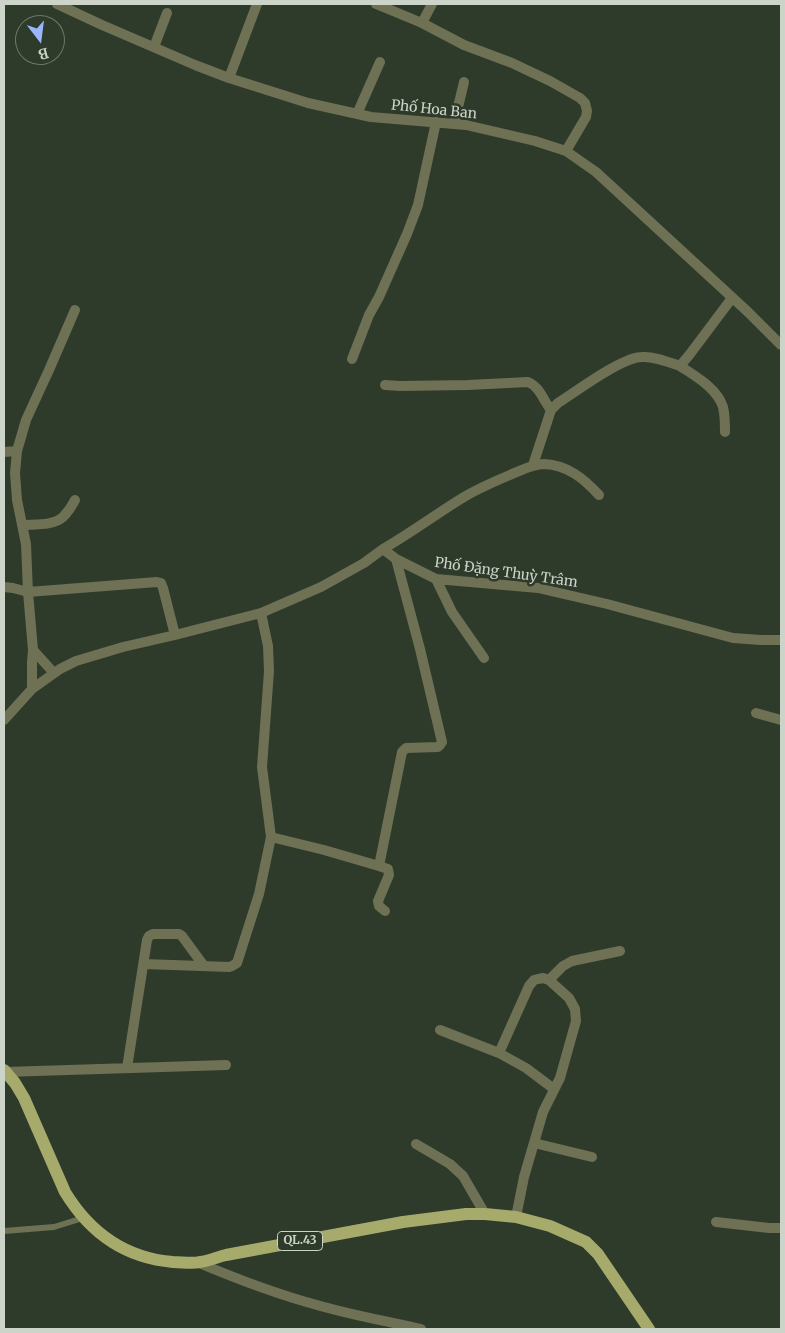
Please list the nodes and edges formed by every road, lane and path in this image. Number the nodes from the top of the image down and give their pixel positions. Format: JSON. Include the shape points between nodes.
{"nodes":[{"id":1,"x":57,"y":4,"type":"edge"},
{"id":2,"x":258,"y":4,"type":"edge"},
{"id":3,"x":376,"y":4,"type":"edge"},
{"id":4,"x":432,"y":4,"type":"edge"},
{"id":5,"x":167,"y":13,"type":"dead end"},
{"id":6,"x":422,"y":23,"type":"junction"},
{"id":7,"x":154,"y":47,"type":"junction"},
{"id":8,"x":380,"y":62,"type":"dead end"},
{"id":9,"x":229,"y":78,"type":"junction"},
{"id":10,"x":464,"y":82,"type":"dead end"},
{"id":11,"x":357,"y":114,"type":"junction"},
{"id":12,"x":436,"y":122,"type":"junction"},
{"id":13,"x":454,"y":124,"type":"junction"},
{"id":14,"x":566,"y":151,"type":"junction"},
{"id":15,"x":732,"y":298,"type":"junction"},
{"id":16,"x":75,"y":310,"type":"dead end"},
{"id":17,"x":781,"y":345,"type":"edge"},
{"id":18,"x":352,"y":359,"type":"dead end"},
{"id":19,"x":680,"y":366,"type":"junction"},
{"id":20,"x":385,"y":385,"type":"dead end"},
{"id":21,"x":551,"y":410,"type":"junction"},
{"id":22,"x":725,"y":432,"type":"dead end"},
{"id":23,"x":17,"y":451,"type":"junction"},
{"id":24,"x":4,"y":452,"type":"edge"},
{"id":25,"x":533,"y":465,"type":"junction"},
{"id":26,"x":599,"y":495,"type":"dead end"},
{"id":27,"x":75,"y":500,"type":"dead end"},
{"id":28,"x":22,"y":525,"type":"junction"},
{"id":29,"x":383,"y":549,"type":"junction"},
{"id":30,"x":396,"y":559,"type":"junction"},
{"id":31,"x":436,"y":580,"type":"junction"},
{"id":32,"x":4,"y":587,"type":"edge"},
{"id":33,"x":28,"y":592,"type":"junction"},
{"id":34,"x":261,"y":613,"type":"junction"},
{"id":35,"x":175,"y":635,"type":"junction"},
{"id":36,"x":781,"y":640,"type":"edge"},
{"id":37,"x":33,"y":650,"type":"junction"},
{"id":38,"x":484,"y":658,"type":"dead end"},
{"id":39,"x":54,"y":673,"type":"junction"},
{"id":40,"x":32,"y":690,"type":"junction"},
{"id":41,"x":756,"y":713,"type":"dead end"},
{"id":42,"x":4,"y":720,"type":"edge"},
{"id":43,"x":781,"y":720,"type":"edge"},
{"id":44,"x":271,"y":837,"type":"junction"},
{"id":45,"x":379,"y":866,"type":"junction"},
{"id":46,"x":385,"y":911,"type":"dead end"},
{"id":47,"x":620,"y":951,"type":"dead end"},
{"id":48,"x":144,"y":964,"type":"junction"},
{"id":49,"x":204,"y":966,"type":"junction"},
{"id":50,"x":549,"y":980,"type":"junction"},
{"id":51,"x":440,"y":1030,"type":"dead end"},
{"id":52,"x":498,"y":1053,"type":"junction"},
{"id":53,"x":226,"y":1065,"type":"dead end"},
{"id":54,"x":127,"y":1068,"type":"junction"},
{"id":55,"x":4,"y":1071,"type":"edge"},
{"id":56,"x":554,"y":1089,"type":"junction"},
{"id":57,"x":534,"y":1143,"type":"junction"},
{"id":58,"x":416,"y":1144,"type":"dead end"},
{"id":59,"x":592,"y":1157,"type":"dead end"},
{"id":60,"x":485,"y":1214,"type":"junction"},
{"id":61,"x":516,"y":1217,"type":"junction"},
{"id":62,"x":83,"y":1218,"type":"junction"},
{"id":63,"x":716,"y":1222,"type":"dead end"},
{"id":64,"x":781,"y":1228,"type":"edge"},
{"id":65,"x":4,"y":1231,"type":"edge"},
{"id":66,"x":198,"y":1263,"type":"junction"},
{"id":67,"x":421,"y":1329,"type":"edge"},
{"id":68,"x":649,"y":1329,"type":"edge"}],
"edges":[{"from":1,"to":7,"type":"street","name":"Phố Hoa Ban"},
{"from":2,"to":9,"type":"street"},
{"from":3,"to":6,"type":"street"},
{"from":4,"to":6,"type":"street"},
{"from":5,"to":7,"type":"street"},
{"from":6,"to":14,"type":"street","via":[[464,45],[550,81],[585,103],[586,118]]},
{"from":7,"to":9,"type":"street","name":"Phố Hoa Ban"},
{"from":8,"to":11,"type":"street"},
{"from":9,"to":11,"type":"street","name":"Phố Hoa Ban","via":[[308,104]]},
{"from":10,"to":13,"type":"street"},
{"from":11,"to":12,"type":"street","name":"Phố Hoa Ban"},
{"from":12,"to":13,"type":"street","name":"Phố Hoa Ban"},
{"from":12,"to":18,"type":"street","via":[[418,205]]},
{"from":13,"to":14,"type":"street","name":"Phố Hoa Ban"},
{"from":14,"to":15,"type":"street","name":"Phố Hoa Ban","via":[[596,172]]},
{"from":15,"to":17,"type":"street","name":"Phố Hoa Ban"},
{"from":15,"to":19,"type":"street"},
{"from":16,"to":23,"type":"street","via":[[26,420]]},
{"from":19,"to":21,"type":"street","via":[[643,356],[634,358],[611,369]]},
{"from":19,"to":22,"type":"street","via":[[696,376],[720,400]]},
{"from":20,"to":21,"type":"street","via":[[528,382],[535,385]]},
{"from":21,"to":25,"type":"street"},
{"from":23,"to":24,"type":"street"},
{"from":23,"to":28,"type":"street","via":[[15,474]]},
{"from":25,"to":26,"type":"street","via":[[555,465],[568,470],[586,481]]},
{"from":25,"to":29,"type":"street","via":[[464,497]]},
{"from":27,"to":28,"type":"street","via":[[57,521]]},
{"from":28,"to":33,"type":"street"},
{"from":29,"to":30,"type":"street","name":"Phố Đặng Thuỳ Trâm"},
{"from":29,"to":34,"type":"street","via":[[321,587]]},
{"from":30,"to":31,"type":"street","name":"Phố Đặng Thuỳ Trâm"},
{"from":30,"to":45,"type":"street","via":[[442,740],[440,746],[406,748],[402,752]]},
{"from":31,"to":36,"type":"street","name":"Phố Đặng Thuỳ Trâm","via":[[553,591],[733,638]]},
{"from":31,"to":38,"type":"street","via":[[452,612]]},
{"from":32,"to":33,"type":"street"},
{"from":33,"to":35,"type":"street","via":[[157,582],[163,588]]},
{"from":33,"to":37,"type":"street"},
{"from":34,"to":35,"type":"street"},
{"from":34,"to":44,"type":"street","via":[[269,671],[262,767]]},
{"from":35,"to":39,"type":"street","via":[[102,652]]},
{"from":37,"to":39,"type":"street"},
{"from":37,"to":40,"type":"street"},
{"from":39,"to":40,"type":"street"},
{"from":40,"to":42,"type":"street"},
{"from":41,"to":43,"type":"street"},
{"from":44,"to":45,"type":"street"},
{"from":44,"to":49,"type":"street","via":[[259,894],[236,963],[229,967]]},
{"from":45,"to":46,"type":"street","via":[[389,872],[378,901]]},
{"from":47,"to":50,"type":"street","via":[[572,961]]},
{"from":48,"to":49,"type":"street"},
{"from":48,"to":49,"type":"street","via":[[149,936],[178,934]]},
{"from":48,"to":54,"type":"street"},
{"from":50,"to":52,"type":"street","via":[[543,978],[531,983]]},
{"from":50,"to":56,"type":"street","via":[[569,998],[576,1015],[576,1025]]},
{"from":51,"to":52,"type":"street"},
{"from":52,"to":56,"type":"street","via":[[526,1068]]},
{"from":53,"to":54,"type":"street"},
{"from":54,"to":55,"type":"street"},
{"from":55,"to":62,"type":"main road","number":"QL.43","via":[[24,1098],[65,1192]]},
{"from":56,"to":57,"type":"street"},
{"from":57,"to":59,"type":"street"},
{"from":57,"to":61,"type":"street"},
{"from":58,"to":60,"type":"street","via":[[450,1164],[463,1176]]},
{"from":60,"to":61,"type":"main road","number":"QL.43"},
{"from":60,"to":66,"type":"main road","number":"QL.43","via":[[403,1222]]},
{"from":61,"to":68,"type":"main road","number":"QL.43","via":[[550,1226],[586,1242],[598,1254]]},
{"from":62,"to":65,"type":"lane","via":[[54,1227]]},
{"from":62,"to":66,"type":"main road","number":"QL.43","via":[[108,1240],[140,1256],[160,1261]]},
{"from":63,"to":64,"type":"street"},
{"from":66,"to":67,"type":"street","via":[[318,1306]]}]}
